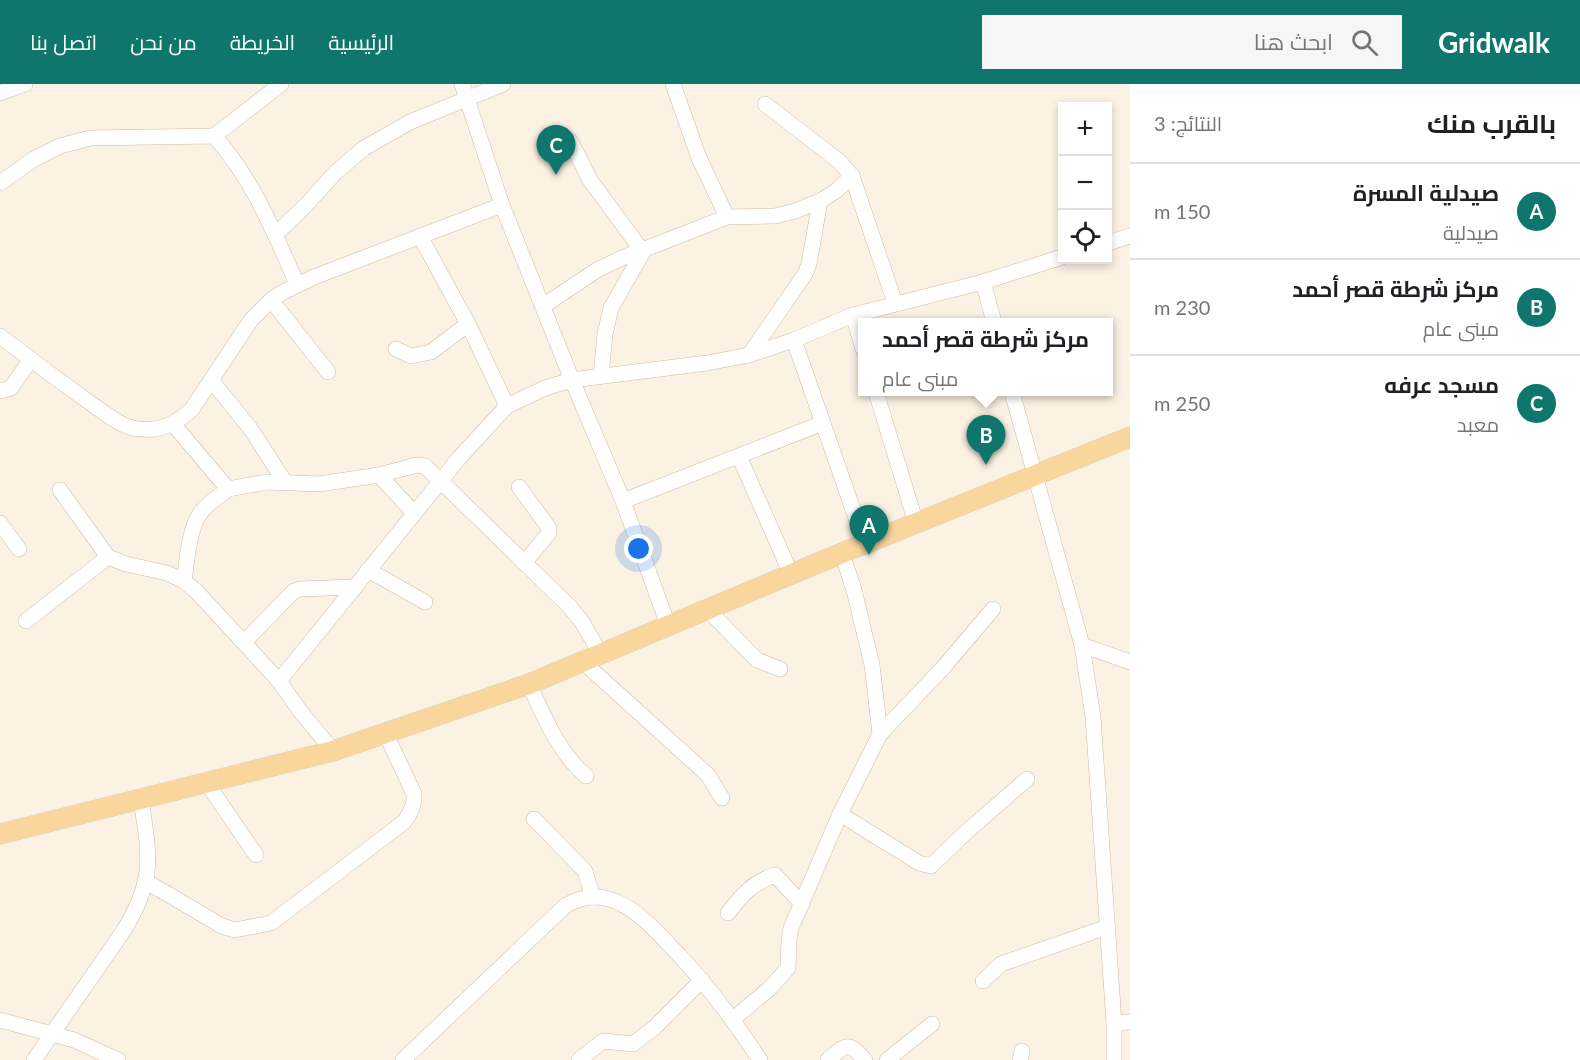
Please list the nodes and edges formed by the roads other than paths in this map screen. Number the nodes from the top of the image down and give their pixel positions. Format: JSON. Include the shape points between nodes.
{"nodes":[{"id":1,"x":24,"y":84,"type":"edge"},
{"id":2,"x":281,"y":84,"type":"edge"},
{"id":3,"x":503,"y":84,"type":"edge"},
{"id":4,"x":673,"y":84,"type":"edge"},
{"id":5,"x":465,"y":91,"type":"edge"},
{"id":6,"x":0,"y":93,"type":"edge"},
{"id":7,"x":765,"y":104,"type":"dead end"},
{"id":8,"x":214,"y":136,"type":"junction"},
{"id":9,"x":571,"y":142,"type":"dead end"},
{"id":10,"x":852,"y":176,"type":"junction"},
{"id":11,"x":0,"y":183,"type":"edge"},
{"id":12,"x":820,"y":201,"type":"junction"},
{"id":13,"x":502,"y":204,"type":"junction"},
{"id":14,"x":727,"y":217,"type":"junction"},
{"id":15,"x":275,"y":234,"type":"junction"},
{"id":16,"x":420,"y":236,"type":"junction"},
{"id":17,"x":1130,"y":236,"type":"edge"},
{"id":18,"x":1112,"y":241,"type":"edge"},
{"id":19,"x":643,"y":252,"type":"junction"},
{"id":20,"x":1058,"y":258,"type":"edge"},
{"id":21,"x":983,"y":282,"type":"junction"},
{"id":22,"x":297,"y":284,"type":"junction"},
{"id":23,"x":271,"y":300,"type":"junction"},
{"id":24,"x":895,"y":303,"type":"junction"},
{"id":25,"x":543,"y":306,"type":"junction"},
{"id":26,"x":853,"y":315,"type":"junction"},
{"id":27,"x":993,"y":318,"type":"edge"},
{"id":28,"x":468,"y":324,"type":"junction"},
{"id":29,"x":858,"y":332,"type":"edge"},
{"id":30,"x":0,"y":336,"type":"edge"},
{"id":31,"x":794,"y":340,"type":"junction"},
{"id":32,"x":396,"y":349,"type":"dead end"},
{"id":33,"x":748,"y":355,"type":"junction"},
{"id":34,"x":31,"y":359,"type":"junction"},
{"id":35,"x":328,"y":372,"type":"dead end"},
{"id":36,"x":602,"y":375,"type":"junction"},
{"id":37,"x":211,"y":380,"type":"junction"},
{"id":38,"x":572,"y":380,"type":"junction"},
{"id":39,"x":0,"y":391,"type":"edge"},
{"id":40,"x":877,"y":396,"type":"edge"},
{"id":41,"x":1013,"y":396,"type":"edge"},
{"id":42,"x":507,"y":406,"type":"junction"},
{"id":43,"x":823,"y":423,"type":"junction"},
{"id":44,"x":173,"y":424,"type":"junction"},
{"id":45,"x":1130,"y":437,"type":"edge"},
{"id":46,"x":739,"y":456,"type":"junction"},
{"id":47,"x":379,"y":475,"type":"junction"},
{"id":48,"x":1035,"y":476,"type":"junction"},
{"id":49,"x":441,"y":480,"type":"junction"},
{"id":50,"x":285,"y":482,"type":"junction"},
{"id":51,"x":519,"y":487,"type":"dead end"},
{"id":52,"x":228,"y":489,"type":"junction"},
{"id":53,"x":60,"y":490,"type":"dead end"},
{"id":54,"x":623,"y":501,"type":"junction"},
{"id":55,"x":414,"y":513,"type":"junction"},
{"id":56,"x":0,"y":523,"type":"edge"},
{"id":57,"x":916,"y":523,"type":"junction"},
{"id":58,"x":865,"y":544,"type":"junction"},
{"id":59,"x":19,"y":549,"type":"dead end"},
{"id":60,"x":842,"y":553,"type":"junction"},
{"id":61,"x":108,"y":556,"type":"junction"},
{"id":62,"x":524,"y":562,"type":"junction"},
{"id":63,"x":368,"y":570,"type":"junction"},
{"id":64,"x":791,"y":574,"type":"junction"},
{"id":65,"x":183,"y":580,"type":"junction"},
{"id":66,"x":355,"y":586,"type":"junction"},
{"id":67,"x":425,"y":602,"type":"dead end"},
{"id":68,"x":707,"y":609,"type":"junction"},
{"id":69,"x":993,"y":609,"type":"dead end"},
{"id":70,"x":26,"y":621,"type":"dead end"},
{"id":71,"x":668,"y":625,"type":"junction"},
{"id":72,"x":244,"y":642,"type":"junction"},
{"id":73,"x":1082,"y":645,"type":"junction"},
{"id":74,"x":602,"y":655,"type":"junction"},
{"id":75,"x":583,"y":662,"type":"junction"},
{"id":76,"x":1130,"y":662,"type":"edge"},
{"id":77,"x":780,"y":669,"type":"dead end"},
{"id":78,"x":279,"y":681,"type":"junction"},
{"id":79,"x":529,"y":684,"type":"junction"},
{"id":80,"x":386,"y":734,"type":"junction"},
{"id":81,"x":880,"y":734,"type":"junction"},
{"id":82,"x":333,"y":751,"type":"junction"},
{"id":83,"x":586,"y":776,"type":"dead end"},
{"id":84,"x":1027,"y":779,"type":"dead end"},
{"id":85,"x":206,"y":782,"type":"junction"},
{"id":86,"x":722,"y":798,"type":"dead end"},
{"id":87,"x":141,"y":800,"type":"junction"},
{"id":88,"x":840,"y":814,"type":"junction"},
{"id":89,"x":534,"y":819,"type":"dead end"},
{"id":90,"x":0,"y":834,"type":"edge"},
{"id":91,"x":256,"y":855,"type":"dead end"},
{"id":92,"x":147,"y":882,"type":"junction"},
{"id":93,"x":593,"y":897,"type":"junction"},
{"id":94,"x":802,"y":904,"type":"junction"},
{"id":95,"x":728,"y":913,"type":"dead end"},
{"id":96,"x":1107,"y":927,"type":"junction"},
{"id":97,"x":702,"y":980,"type":"junction"},
{"id":98,"x":983,"y":981,"type":"dead end"},
{"id":99,"x":733,"y":1018,"type":"junction"},
{"id":100,"x":0,"y":1020,"type":"edge"},
{"id":101,"x":1130,"y":1022,"type":"edge"},
{"id":102,"x":1113,"y":1023,"type":"junction"},
{"id":103,"x":932,"y":1024,"type":"dead end"},
{"id":104,"x":50,"y":1034,"type":"junction"},
{"id":105,"x":34,"y":1060,"type":"edge"},
{"id":106,"x":118,"y":1060,"type":"edge"},
{"id":107,"x":403,"y":1060,"type":"edge"},
{"id":108,"x":579,"y":1060,"type":"edge"},
{"id":109,"x":760,"y":1060,"type":"edge"},
{"id":110,"x":828,"y":1060,"type":"edge"},
{"id":111,"x":865,"y":1060,"type":"edge"},
{"id":112,"x":887,"y":1060,"type":"edge"},
{"id":113,"x":1114,"y":1060,"type":"edge"}],
"edges":[{"from":1,"to":6,"type":"street"},
{"from":2,"to":8,"type":"street"},
{"from":3,"to":5,"type":"street"},
{"from":4,"to":14,"type":"street","via":[[699,158]]},
{"from":5,"to":13,"type":"street"},
{"from":5,"to":15,"type":"street","via":[[364,148]]},
{"from":7,"to":10,"type":"street","via":[[840,162]]},
{"from":8,"to":11,"type":"street","via":[[90,138],[60,146]]},
{"from":8,"to":15,"type":"street","via":[[243,172]]},
{"from":9,"to":19,"type":"street","via":[[590,180]]},
{"from":10,"to":12,"type":"street"},
{"from":10,"to":24,"type":"street"},
{"from":12,"to":14,"type":"street","via":[[775,216]]},
{"from":12,"to":33,"type":"street","via":[[805,274]]},
{"from":13,"to":16,"type":"street"},
{"from":13,"to":25,"type":"street"},
{"from":14,"to":19,"type":"street"},
{"from":15,"to":22,"type":"street"},
{"from":16,"to":22,"type":"street"},
{"from":16,"to":28,"type":"street"},
{"from":17,"to":18,"type":"street"},
{"from":19,"to":25,"type":"street","via":[[597,270]]},
{"from":19,"to":36,"type":"street","via":[[611,308]]},
{"from":20,"to":21,"type":"street"},
{"from":21,"to":24,"type":"street"},
{"from":21,"to":27,"type":"street"},
{"from":22,"to":23,"type":"street"},
{"from":23,"to":35,"type":"street"},
{"from":23,"to":37,"type":"street","via":[[251,320]]},
{"from":24,"to":26,"type":"street"},
{"from":25,"to":38,"type":"street"},
{"from":26,"to":29,"type":"street"},
{"from":26,"to":31,"type":"street"},
{"from":28,"to":32,"type":"street","via":[[431,351],[411,356]]},
{"from":28,"to":42,"type":"street"},
{"from":30,"to":34,"type":"street"},
{"from":31,"to":33,"type":"street"},
{"from":31,"to":43,"type":"street"},
{"from":33,"to":36,"type":"street"},
{"from":34,"to":39,"type":"street","via":[[11,388]]},
{"from":34,"to":44,"type":"street","via":[[121,424],[151,429]]},
{"from":36,"to":38,"type":"street"},
{"from":37,"to":44,"type":"street","via":[[192,409]]},
{"from":37,"to":50,"type":"street","via":[[250,428]]},
{"from":38,"to":42,"type":"street"},
{"from":38,"to":54,"type":"street"},
{"from":40,"to":57,"type":"street"},
{"from":41,"to":48,"type":"street"},
{"from":42,"to":49,"type":"street"},
{"from":43,"to":46,"type":"street"},
{"from":43,"to":58,"type":"street"},
{"from":44,"to":52,"type":"street"},
{"from":45,"to":48,"type":"main road"},
{"from":46,"to":54,"type":"street"},
{"from":46,"to":64,"type":"street"},
{"from":47,"to":49,"type":"street","via":[[420,465]]},
{"from":47,"to":50,"type":"street","via":[[319,484]]},
{"from":47,"to":55,"type":"street"},
{"from":48,"to":57,"type":"main road"},
{"from":48,"to":73,"type":"street"},
{"from":49,"to":55,"type":"street"},
{"from":49,"to":62,"type":"street"},
{"from":50,"to":52,"type":"street"},
{"from":51,"to":62,"type":"street","via":[[549,528]]},
{"from":52,"to":65,"type":"street","via":[[197,517]]},
{"from":53,"to":61,"type":"street"},
{"from":54,"to":71,"type":"street"},
{"from":55,"to":63,"type":"street"},
{"from":56,"to":59,"type":"street"},
{"from":57,"to":58,"type":"main road"},
{"from":58,"to":60,"type":"main road"},
{"from":60,"to":64,"type":"main road"},
{"from":60,"to":81,"type":"street","via":[[872,665]]},
{"from":61,"to":65,"type":"street"},
{"from":61,"to":70,"type":"street"},
{"from":62,"to":74,"type":"street","via":[[570,607]]},
{"from":63,"to":66,"type":"street"},
{"from":63,"to":67,"type":"street"},
{"from":64,"to":68,"type":"main road"},
{"from":65,"to":72,"type":"street"},
{"from":66,"to":72,"type":"street","via":[[294,591]]},
{"from":66,"to":78,"type":"street"},
{"from":68,"to":71,"type":"main road"},
{"from":68,"to":77,"type":"street","via":[[757,660]]},
{"from":69,"to":81,"type":"street"},
{"from":71,"to":74,"type":"main road"},
{"from":72,"to":78,"type":"street"},
{"from":73,"to":76,"type":"street"},
{"from":73,"to":96,"type":"street","via":[[1094,717]]},
{"from":74,"to":75,"type":"main road"},
{"from":75,"to":79,"type":"main road"},
{"from":75,"to":86,"type":"street","via":[[708,775]]},
{"from":78,"to":82,"type":"street"},
{"from":79,"to":80,"type":"main road"},
{"from":79,"to":83,"type":"street","via":[[557,742]]},
{"from":80,"to":82,"type":"main road"},
{"from":80,"to":92,"type":"street","via":[[414,794],[411,813],[271,923],[236,930],[222,926]]},
{"from":81,"to":88,"type":"street"},
{"from":82,"to":85,"type":"main road"},
{"from":84,"to":88,"type":"street","via":[[930,866]]},
{"from":85,"to":87,"type":"main road"},
{"from":85,"to":91,"type":"street"},
{"from":87,"to":90,"type":"main road"},
{"from":87,"to":92,"type":"street","via":[[148,846]]},
{"from":88,"to":94,"type":"street"},
{"from":89,"to":93,"type":"street","via":[[585,871]]},
{"from":92,"to":104,"type":"street","via":[[133,916]]},
{"from":93,"to":97,"type":"street","via":[[614,901],[643,917]]},
{"from":93,"to":107,"type":"street","via":[[564,906]]},
{"from":94,"to":95,"type":"street","via":[[775,875],[745,891]]},
{"from":94,"to":99,"type":"street","via":[[789,939],[788,968]]},
{"from":96,"to":98,"type":"street","via":[[1001,964]]},
{"from":96,"to":102,"type":"street"},
{"from":97,"to":99,"type":"street"},
{"from":97,"to":108,"type":"street","via":[[633,1044],[603,1041]]},
{"from":99,"to":109,"type":"street"},
{"from":100,"to":104,"type":"street"},
{"from":101,"to":102,"type":"street"},
{"from":102,"to":113,"type":"street"},
{"from":103,"to":112,"type":"street"},
{"from":104,"to":105,"type":"street"},
{"from":104,"to":106,"type":"street"},
{"from":110,"to":111,"type":"street","via":[[843,1046],[854,1048]]}]}
